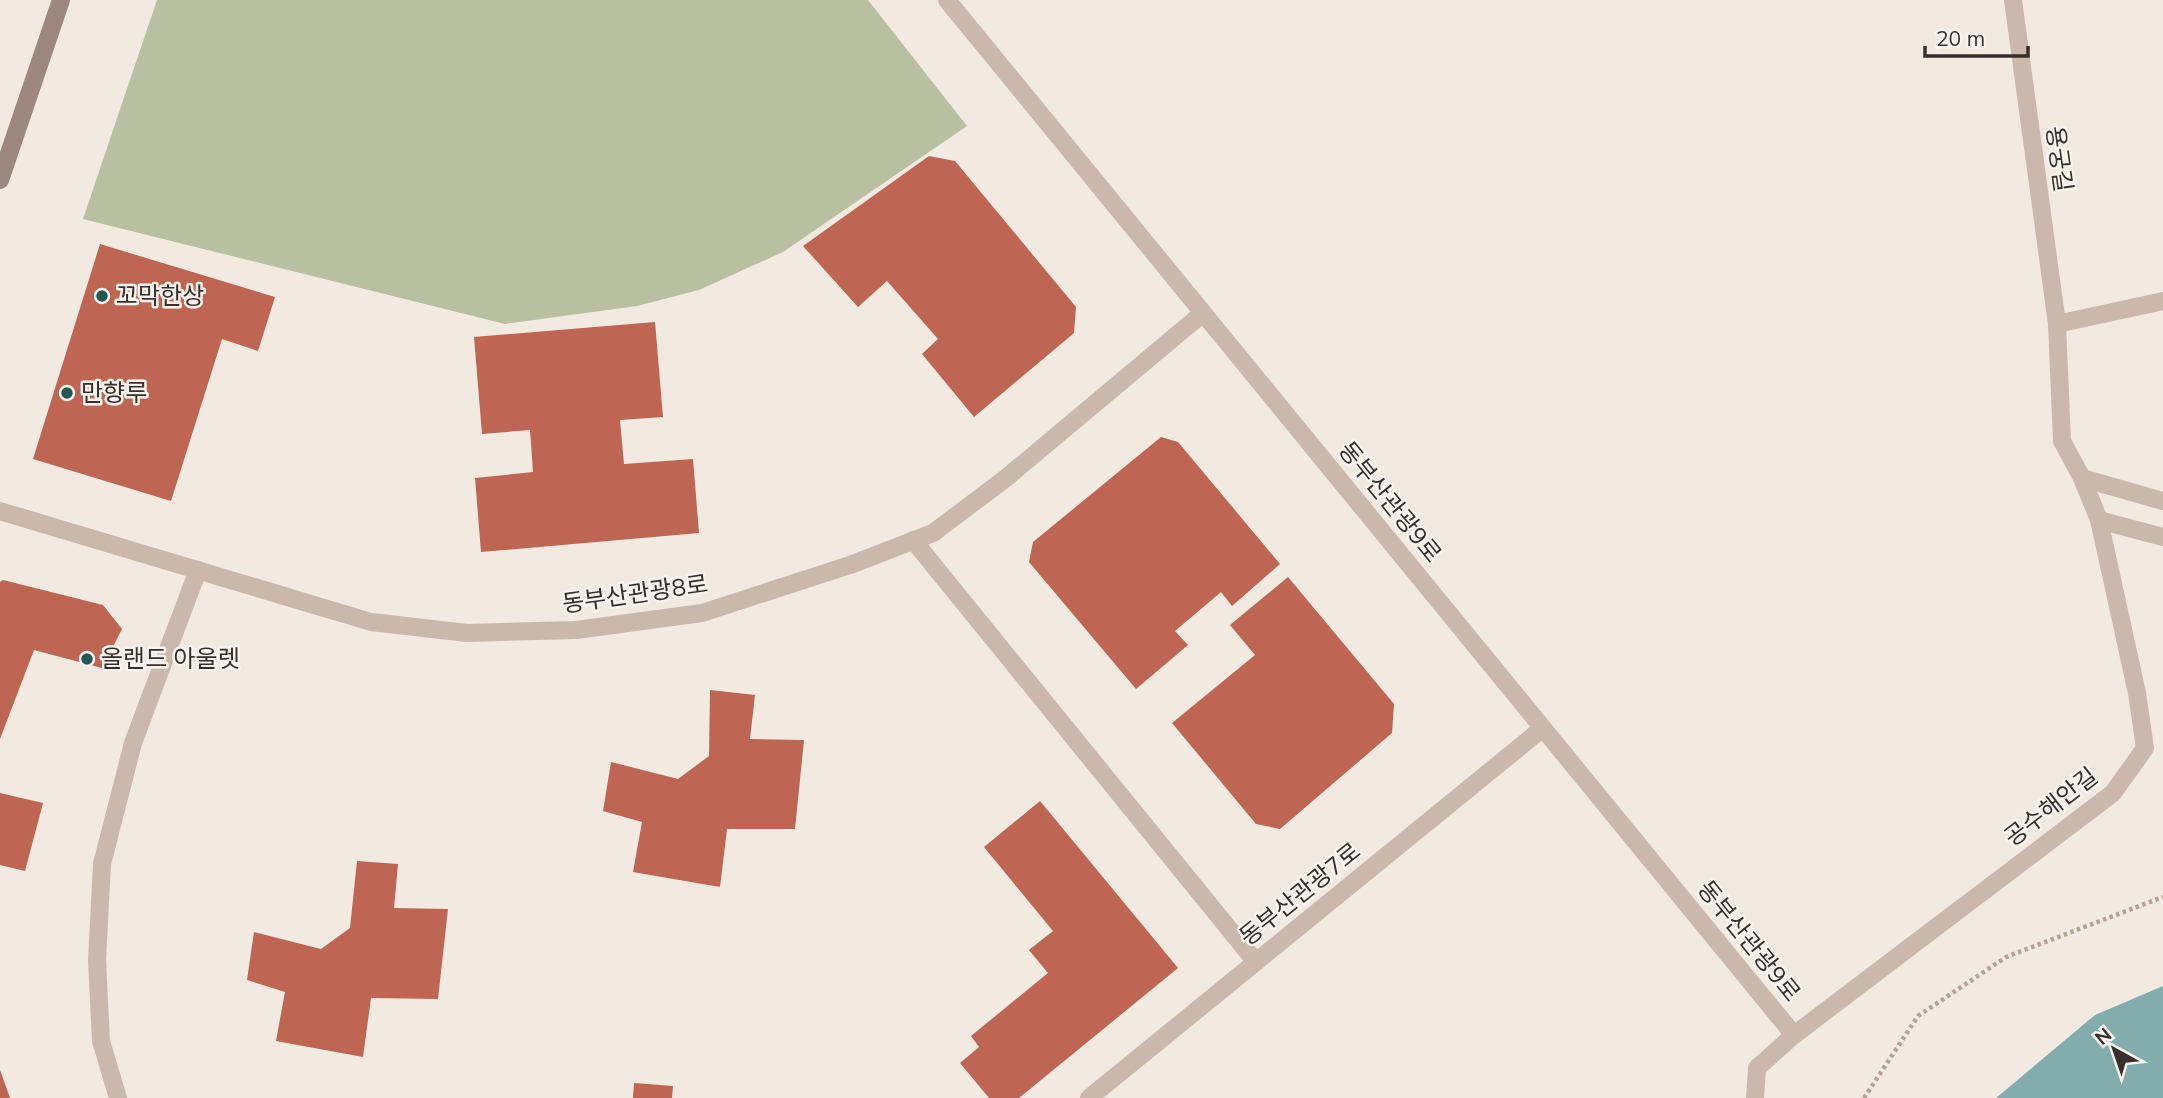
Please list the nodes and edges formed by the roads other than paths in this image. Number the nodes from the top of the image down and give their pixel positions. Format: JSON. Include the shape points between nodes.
{"nodes":[{"id":1,"x":61,"y":0,"type":"edge"},
{"id":2,"x":947,"y":0,"type":"edge"},
{"id":3,"x":2013,"y":0,"type":"edge"},
{"id":4,"x":0,"y":180,"type":"edge"},
{"id":5,"x":2163,"y":301,"type":"edge"},
{"id":6,"x":1203,"y":313,"type":"junction"},
{"id":7,"x":2057,"y":324,"type":"junction"},
{"id":8,"x":2082,"y":478,"type":"junction"},
{"id":9,"x":2163,"y":501,"type":"edge"},
{"id":10,"x":0,"y":511,"type":"edge"},
{"id":11,"x":2099,"y":520,"type":"junction"},
{"id":12,"x":2163,"y":537,"type":"edge"},
{"id":13,"x":913,"y":540,"type":"junction"},
{"id":14,"x":198,"y":570,"type":"junction"},
{"id":15,"x":1543,"y":728,"type":"junction"},
{"id":16,"x":1256,"y":962,"type":"junction"},
{"id":17,"x":1794,"y":1035,"type":"junction"},
{"id":18,"x":118,"y":1098,"type":"edge"},
{"id":19,"x":1089,"y":1098,"type":"edge"},
{"id":20,"x":1755,"y":1098,"type":"edge"}],
"edges":[{"from":1,"to":4,"type":"main road"},
{"from":2,"to":6,"type":"street","name":"동부산관광9로"},
{"from":3,"to":7,"type":"street","name":"용궁길"},
{"from":5,"to":7,"type":"street"},
{"from":6,"to":13,"type":"street","name":"동부산관광8로","via":[[1006,478],[933,533]]},
{"from":6,"to":15,"type":"street","name":"동부산관광9로"},
{"from":7,"to":8,"type":"street","name":"공수해안길","via":[[2062,441]]},
{"from":8,"to":9,"type":"street"},
{"from":8,"to":11,"type":"street","name":"공수해안길"},
{"from":10,"to":14,"type":"street","name":"동부산관광8로"},
{"from":11,"to":12,"type":"street"},
{"from":11,"to":17,"type":"street","name":"공수해안길","via":[[2146,748],[2113,793]]},
{"from":13,"to":14,"type":"street","name":"동부산관광8로","via":[[702,613],[576,630],[467,633],[371,622]]},
{"from":13,"to":16,"type":"street"},
{"from":14,"to":18,"type":"street","via":[[133,743],[102,864],[97,960],[101,1041]]},
{"from":15,"to":16,"type":"street","name":"동부산관광7로"},
{"from":15,"to":17,"type":"street","name":"동부산관광9로"},
{"from":16,"to":19,"type":"street","name":"동부산관광7로"},
{"from":17,"to":20,"type":"street","name":"공수해안길","via":[[1757,1068]]}]}
